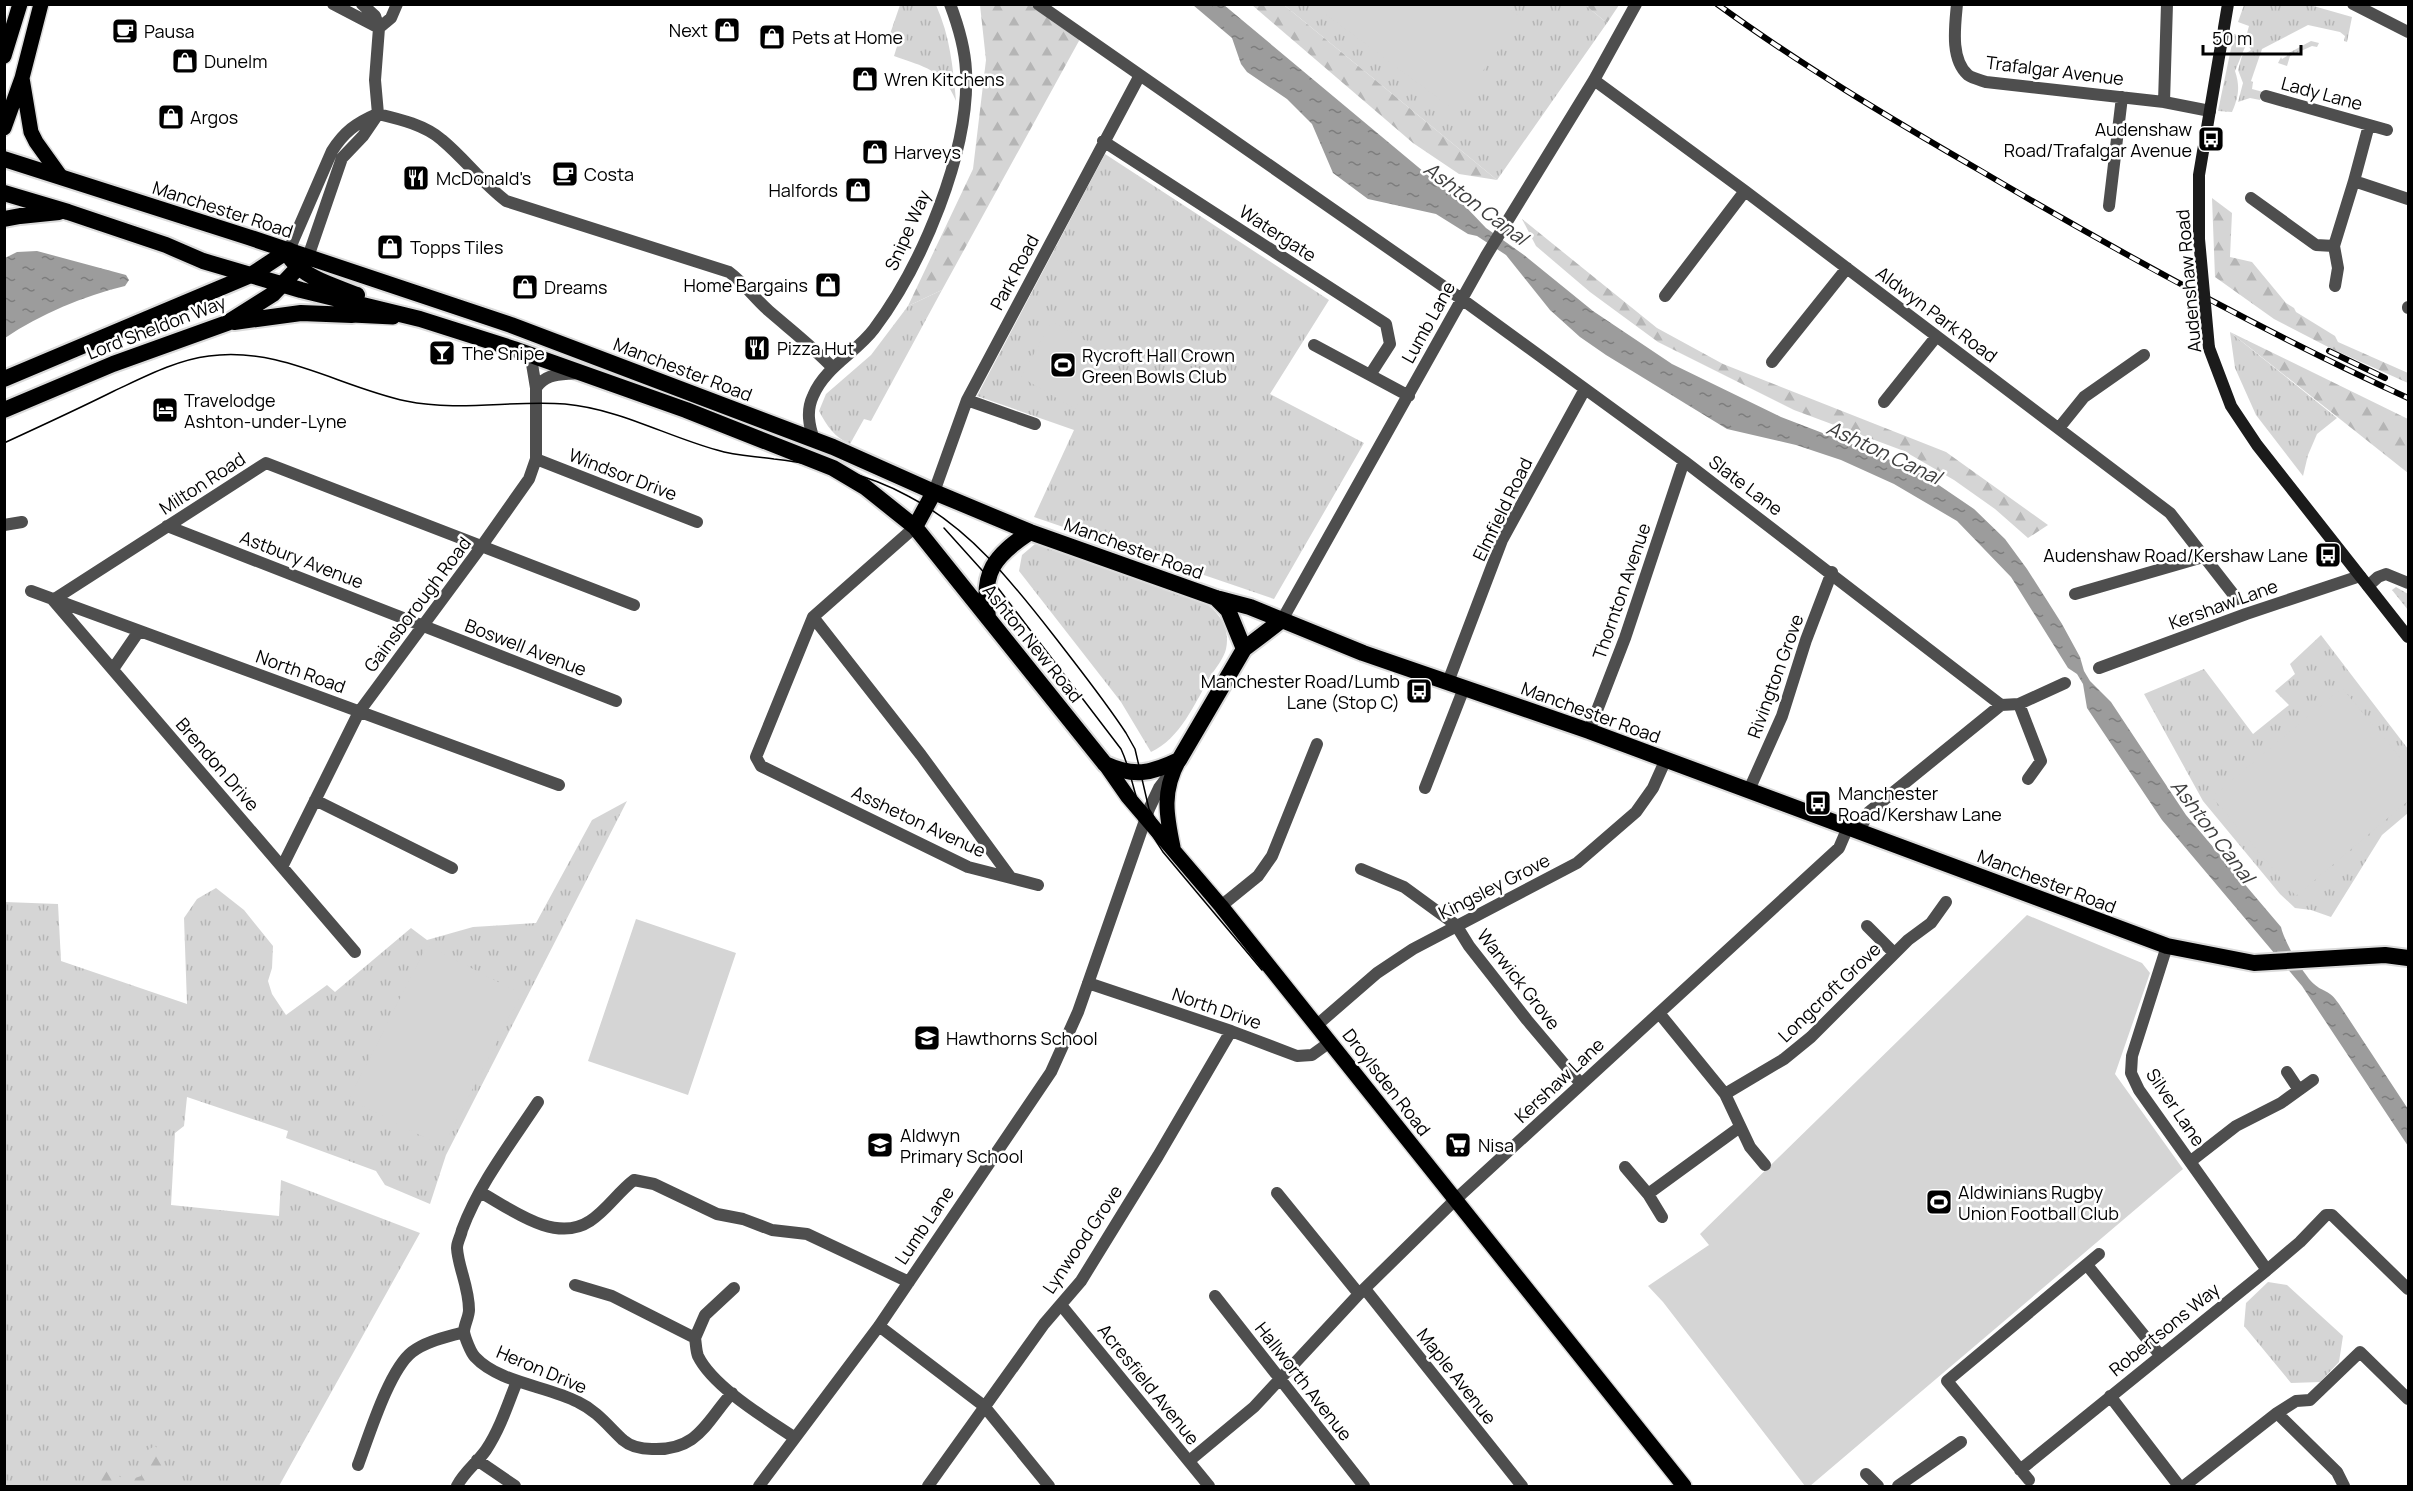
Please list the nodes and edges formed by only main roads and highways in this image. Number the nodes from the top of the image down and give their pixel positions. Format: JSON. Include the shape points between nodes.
{"nodes":[{"id":1,"x":20,"y":4,"type":"edge"},
{"id":2,"x":41,"y":4,"type":"edge"},
{"id":3,"x":2228,"y":4,"type":"edge"},
{"id":4,"x":4,"y":56,"type":"edge"},
{"id":5,"x":22,"y":78,"type":"junction"},
{"id":6,"x":4,"y":128,"type":"edge"},
{"id":7,"x":4,"y":159,"type":"edge"},
{"id":8,"x":61,"y":177,"type":"junction"},
{"id":9,"x":4,"y":193,"type":"edge"},
{"id":10,"x":69,"y":212,"type":"junction"},
{"id":11,"x":4,"y":219,"type":"edge"},
{"id":12,"x":289,"y":250,"type":"junction"},
{"id":13,"x":303,"y":262,"type":"junction"},
{"id":14,"x":251,"y":275,"type":"junction"},
{"id":15,"x":283,"y":284,"type":"junction"},
{"id":16,"x":352,"y":315,"type":"joint"},
{"id":17,"x":420,"y":319,"type":"junction"},
{"id":18,"x":227,"y":323,"type":"junction"},
{"id":19,"x":4,"y":379,"type":"edge"},
{"id":20,"x":4,"y":410,"type":"edge"},
{"id":21,"x":934,"y":492,"type":"junction"},
{"id":22,"x":882,"y":500,"type":"joint"},
{"id":23,"x":915,"y":527,"type":"junction"},
{"id":24,"x":1030,"y":532,"type":"junction"},
{"id":25,"x":1216,"y":598,"type":"junction"},
{"id":26,"x":988,"y":618,"type":"junction"},
{"id":27,"x":1282,"y":620,"type":"junction"},
{"id":28,"x":2409,"y":638,"type":"edge"},
{"id":29,"x":1244,"y":649,"type":"junction"},
{"id":30,"x":1105,"y":764,"type":"junction"},
{"id":31,"x":1176,"y":765,"type":"junction"},
{"id":32,"x":1147,"y":817,"type":"joint"},
{"id":33,"x":1173,"y":847,"type":"junction"},
{"id":34,"x":2409,"y":958,"type":"edge"},
{"id":35,"x":1684,"y":1486,"type":"edge"}],
"edges":[{"from":1,"to":4,"type":"main road"},
{"from":2,"to":5,"type":"main road"},
{"from":3,"to":28,"type":"main road","name":"Audenshaw Road","bridge":true,"via":[[2199,175],[2199,239],[2208,348],[2231,406],[2257,445]]},
{"from":5,"to":6,"type":"main road"},
{"from":5,"to":8,"type":"main road","via":[[31,132]]},
{"from":7,"to":8,"type":"highway","name":"Manchester Road"},
{"from":8,"to":12,"type":"highway","name":"Manchester Road"},
{"from":9,"to":10,"type":"highway","name":"Manchester Road"},
{"from":10,"to":11,"type":"highway"},
{"from":10,"to":14,"type":"highway","name":"Manchester Road"},
{"from":12,"to":13,"type":"highway","name":"Manchester Road"},
{"from":12,"to":14,"type":"highway","name":"Lord Sheldon Way"},
{"from":13,"to":15,"type":"highway","name":"Lord Sheldon Way"},
{"from":13,"to":17,"type":"highway","via":[[318,280]]},
{"from":13,"to":21,"type":"highway","name":"Manchester Road","via":[[511,325],[814,440]]},
{"from":14,"to":15,"type":"highway","name":"Manchester Road"},
{"from":14,"to":19,"type":"highway","name":"Lord Sheldon Way"},
{"from":15,"to":17,"type":"highway","name":"Manchester Road"},
{"from":15,"to":18,"type":"highway","name":"Lord Sheldon Way"},
{"from":16,"to":17,"type":"main road"},
{"from":16,"to":18,"type":"highway","via":[[301,313]]},
{"from":17,"to":22,"type":"highway","name":"Manchester Road","via":[[686,410],[832,468]]},
{"from":18,"to":20,"type":"highway","name":"Lord Sheldon Way","via":[[113,364]]},
{"from":21,"to":23,"type":"highway"},
{"from":21,"to":24,"type":"highway","name":"Manchester Road"},
{"from":22,"to":23,"type":"highway","name":"Ashton New Road"},
{"from":23,"to":26,"type":"highway","name":"Ashton New Road"},
{"from":24,"to":25,"type":"highway","name":"Manchester Road"},
{"from":24,"to":26,"type":"highway","via":[[990,568]]},
{"from":25,"to":27,"type":"highway","name":"Manchester Road"},
{"from":25,"to":29,"type":"highway","via":[[1228,610]]},
{"from":26,"to":30,"type":"highway","name":"Ashton New Road"},
{"from":27,"to":29,"type":"highway","name":"Lumb Lane"},
{"from":27,"to":34,"type":"highway","name":"Manchester Road","via":[[2167,946],[2254,963],[2385,955]]},
{"from":29,"to":31,"type":"highway","name":"Lumb Lane"},
{"from":30,"to":31,"type":"highway","via":[[1140,774]]},
{"from":30,"to":32,"type":"main road","name":"Ashton New Road"},
{"from":31,"to":33,"type":"main road","name":"Lumb Lane","via":[[1165,803]]},
{"from":32,"to":33,"type":"main road","name":"Droylsden Road"},
{"from":33,"to":35,"type":"main road","name":"Droylsden Road"}]}
